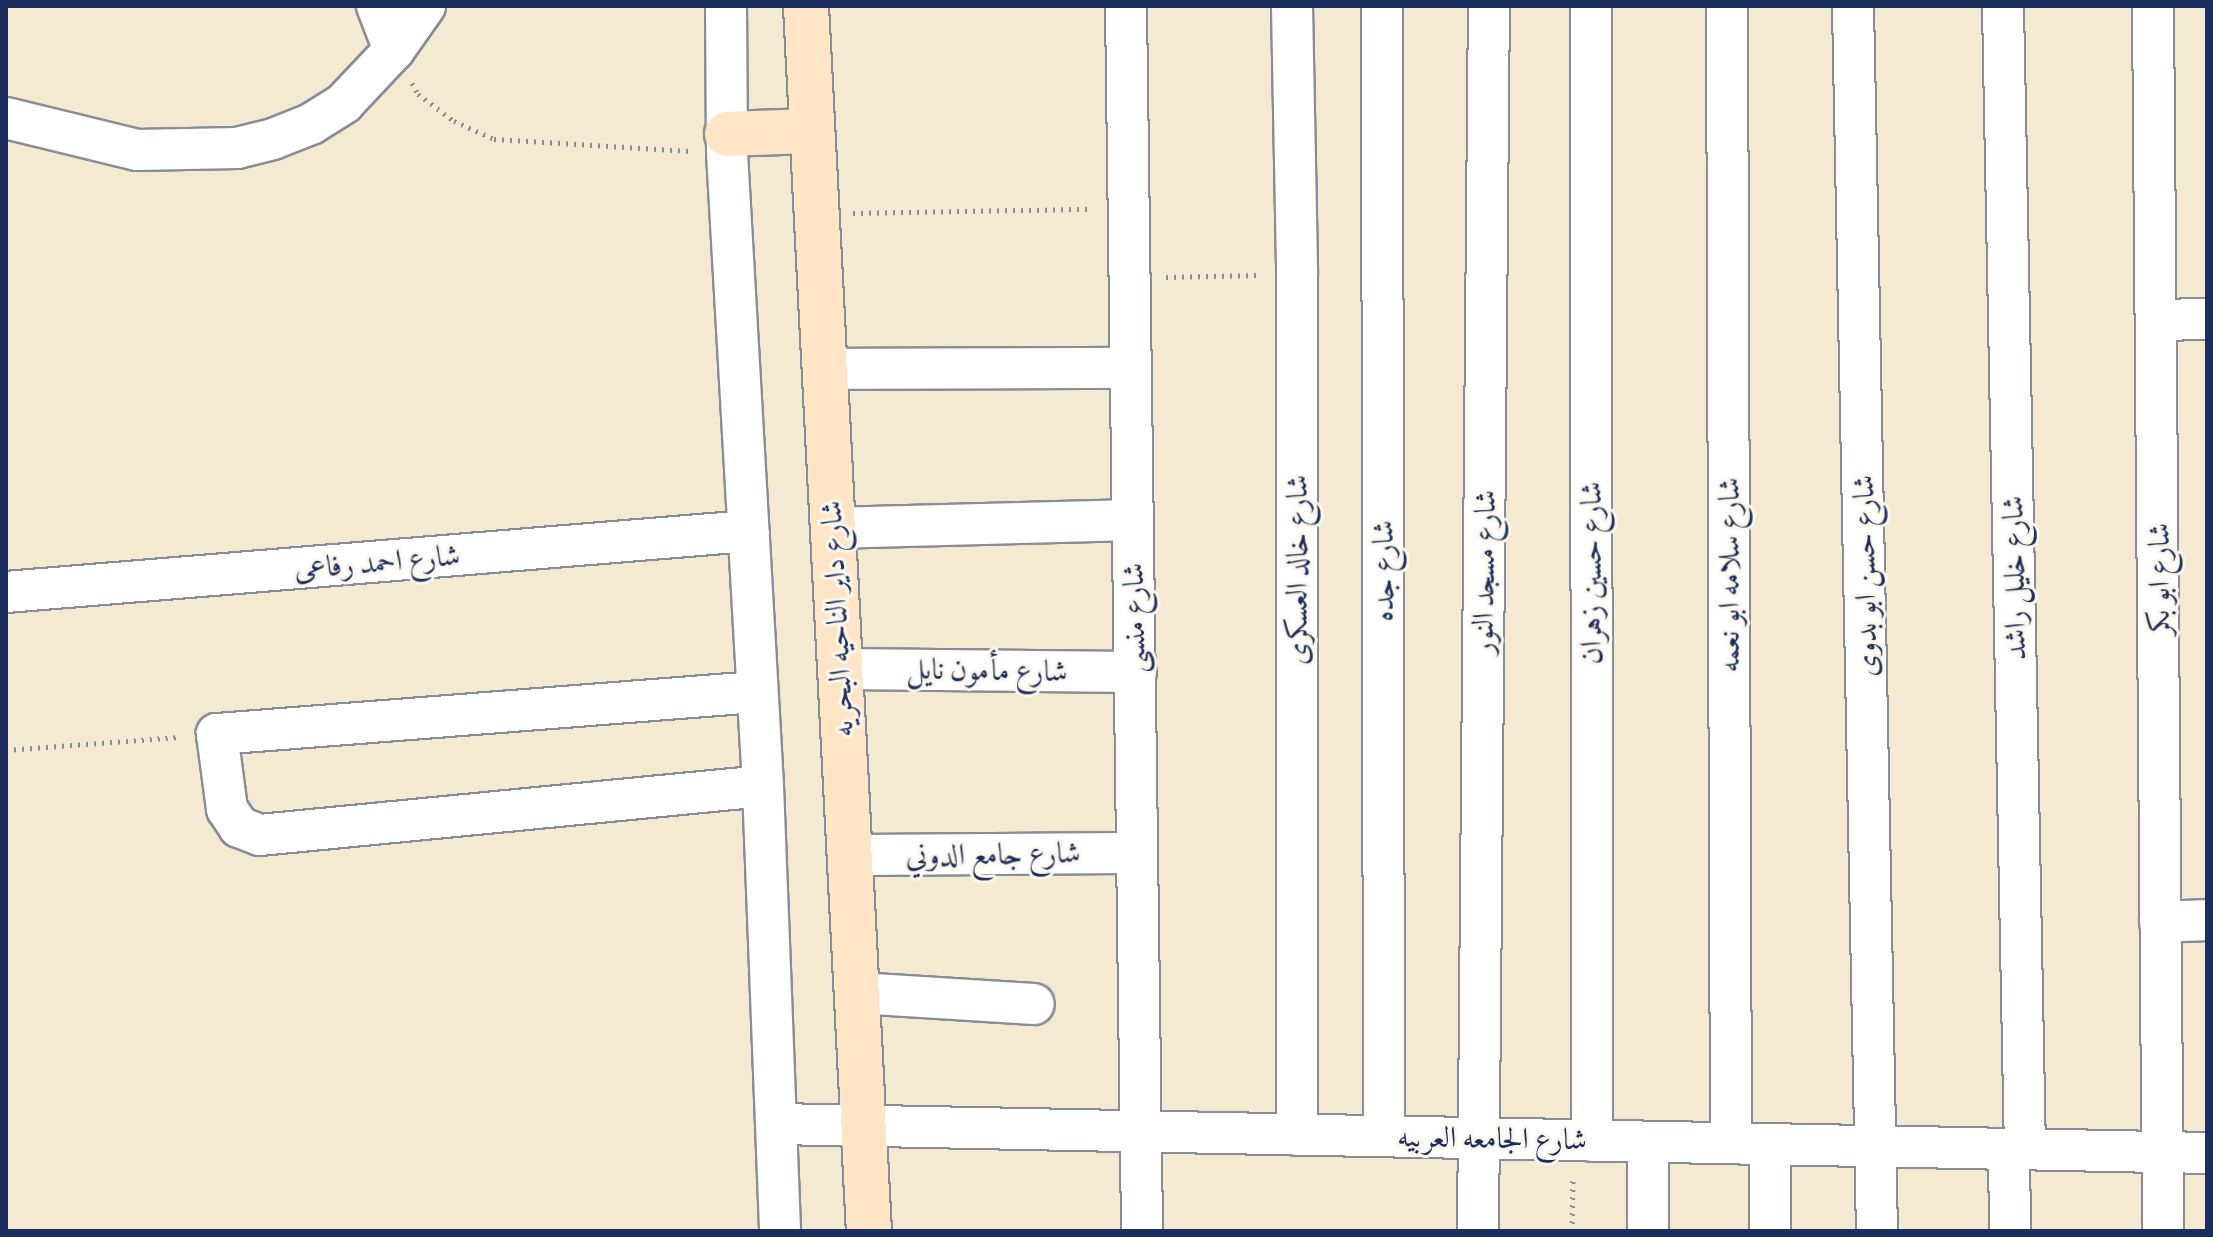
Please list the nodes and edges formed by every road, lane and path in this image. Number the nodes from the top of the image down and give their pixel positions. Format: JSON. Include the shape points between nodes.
{"nodes":[{"id":1,"x":377,"y":6,"type":"edge"},
{"id":2,"x":425,"y":6,"type":"edge"},
{"id":3,"x":726,"y":6,"type":"edge"},
{"id":4,"x":806,"y":6,"type":"edge"},
{"id":5,"x":1126,"y":6,"type":"edge"},
{"id":6,"x":1292,"y":6,"type":"edge"},
{"id":7,"x":1382,"y":6,"type":"edge"},
{"id":8,"x":1489,"y":6,"type":"edge"},
{"id":9,"x":1591,"y":6,"type":"edge"},
{"id":10,"x":1727,"y":6,"type":"edge"},
{"id":11,"x":1853,"y":6,"type":"edge"},
{"id":12,"x":2003,"y":6,"type":"edge"},
{"id":13,"x":2153,"y":6,"type":"edge"},
{"id":14,"x":394,"y":50,"type":"junction"},
{"id":15,"x":6,"y":118,"type":"edge"},
{"id":16,"x":810,"y":131,"type":"junction"},
{"id":17,"x":727,"y":143,"type":"junction"},
{"id":18,"x":1128,"y":208,"type":"junction"},
{"id":19,"x":815,"y":214,"type":"junction"},
{"id":20,"x":1297,"y":274,"type":"junction"},
{"id":21,"x":1129,"y":277,"type":"junction"},
{"id":22,"x":2207,"y":319,"type":"edge"},
{"id":23,"x":2158,"y":320,"type":"junction"},
{"id":24,"x":1131,"y":368,"type":"junction"},
{"id":25,"x":823,"y":369,"type":"junction"},
{"id":26,"x":1133,"y":520,"type":"junction"},
{"id":27,"x":832,"y":528,"type":"junction"},
{"id":28,"x":748,"y":531,"type":"junction"},
{"id":29,"x":6,"y":592,"type":"edge"},
{"id":30,"x":839,"y":669,"type":"junction"},
{"id":31,"x":1136,"y":672,"type":"junction"},
{"id":32,"x":756,"y":692,"type":"junction"},
{"id":33,"x":217,"y":734,"type":"junction"},
{"id":34,"x":6,"y":750,"type":"edge"},
{"id":35,"x":763,"y":786,"type":"junction"},
{"id":36,"x":1137,"y":853,"type":"junction"},
{"id":37,"x":849,"y":855,"type":"junction"},
{"id":38,"x":2207,"y":920,"type":"edge"},
{"id":39,"x":2160,"y":922,"type":"junction"},
{"id":40,"x":858,"y":993,"type":"junction"},
{"id":41,"x":1034,"y":1004,"type":"dead end"},
{"id":42,"x":777,"y":1124,"type":"junction"},
{"id":43,"x":864,"y":1126,"type":"junction"},
{"id":44,"x":1141,"y":1132,"type":"junction"},
{"id":45,"x":1297,"y":1135,"type":"junction"},
{"id":46,"x":1384,"y":1136,"type":"junction"},
{"id":47,"x":1478,"y":1138,"type":"junction"},
{"id":48,"x":1582,"y":1140,"type":"junction"},
{"id":49,"x":1648,"y":1142,"type":"junction"},
{"id":50,"x":1731,"y":1143,"type":"junction"},
{"id":51,"x":1770,"y":1144,"type":"junction"},
{"id":52,"x":1877,"y":1146,"type":"junction"},
{"id":53,"x":2017,"y":1149,"type":"junction"},
{"id":54,"x":2162,"y":1152,"type":"junction"},
{"id":55,"x":2207,"y":1153,"type":"edge"},
{"id":56,"x":780,"y":1231,"type":"edge"},
{"id":57,"x":869,"y":1231,"type":"edge"},
{"id":58,"x":1142,"y":1231,"type":"edge"},
{"id":59,"x":1478,"y":1231,"type":"edge"},
{"id":60,"x":1572,"y":1231,"type":"edge"},
{"id":61,"x":1648,"y":1231,"type":"edge"},
{"id":62,"x":1770,"y":1231,"type":"edge"},
{"id":63,"x":1877,"y":1231,"type":"edge"},
{"id":64,"x":2010,"y":1231,"type":"edge"},
{"id":65,"x":2163,"y":1231,"type":"edge"}],
"edges":[{"from":1,"to":14,"type":"street"},
{"from":2,"to":14,"type":"street"},
{"from":3,"to":17,"type":"street"},
{"from":4,"to":16,"type":"street","name":"شارع داير الناحيه البحريه"},
{"from":5,"to":18,"type":"street","name":"شارع منسى"},
{"from":6,"to":20,"type":"street","name":"شارع خالد العسكرى"},
{"from":7,"to":46,"type":"street","name":"شارع جده"},
{"from":8,"to":47,"type":"street","name":"شارع مسجد النور"},
{"from":9,"to":48,"type":"street","name":"شارع حسين زهران"},
{"from":10,"to":50,"type":"street","name":"شارع سلامه ابو نعمه"},
{"from":11,"to":52,"type":"street","name":"شارع حسن ابو بدوى"},
{"from":12,"to":53,"type":"street","name":"شارع خليل راشد"},
{"from":13,"to":23,"type":"street","name":"شارع ابو بكر"},
{"from":14,"to":15,"type":"street","via":[[344,103],[311,124],[237,148],[137,150]]},
{"from":14,"to":17,"type":"path","via":[[418,94],[454,121],[494,139]]},
{"from":16,"to":17,"type":"street"},
{"from":16,"to":19,"type":"street","name":"شارع داير الناحيه البحريه"},
{"from":17,"to":28,"type":"street"},
{"from":18,"to":19,"type":"path"},
{"from":18,"to":21,"type":"street","name":"شارع منسى"},
{"from":19,"to":25,"type":"street","name":"شارع داير الناحيه البحريه"},
{"from":20,"to":21,"type":"path"},
{"from":20,"to":45,"type":"street","name":"شارع خالد العسكرى"},
{"from":21,"to":24,"type":"street","name":"شارع منسى"},
{"from":22,"to":23,"type":"street"},
{"from":23,"to":39,"type":"street","name":"شارع ابو بكر"},
{"from":24,"to":25,"type":"street"},
{"from":24,"to":26,"type":"street","name":"شارع منسى"},
{"from":25,"to":27,"type":"street","name":"شارع داير الناحيه البحريه"},
{"from":26,"to":27,"type":"street"},
{"from":26,"to":31,"type":"street","name":"شارع منسى"},
{"from":27,"to":30,"type":"street","name":"شارع داير الناحيه البحريه"},
{"from":28,"to":29,"type":"street","name":"شارع احمد رفاعى"},
{"from":28,"to":32,"type":"street"},
{"from":30,"to":31,"type":"street","name":"شارع مأمون نايل"},
{"from":30,"to":37,"type":"street","name":"شارع داير الناحيه البحريه"},
{"from":31,"to":36,"type":"street","name":"شارع منسى"},
{"from":32,"to":33,"type":"street"},
{"from":32,"to":35,"type":"street"},
{"from":33,"to":34,"type":"path"},
{"from":33,"to":35,"type":"street","via":[[227,809],[239,827],[260,835]]},
{"from":35,"to":42,"type":"street"},
{"from":36,"to":37,"type":"street","name":"شارع جامع الدوني"},
{"from":36,"to":44,"type":"street","name":"شارع منسى"},
{"from":37,"to":40,"type":"street","name":"شارع داير الناحيه البحريه"},
{"from":38,"to":39,"type":"street"},
{"from":39,"to":54,"type":"street","name":"شارع ابو بكر"},
{"from":40,"to":41,"type":"street"},
{"from":40,"to":43,"type":"street","name":"شارع داير الناحيه البحريه"},
{"from":42,"to":43,"type":"street","name":"شارع الجامعه العربيه"},
{"from":42,"to":56,"type":"street"},
{"from":43,"to":44,"type":"street","name":"شارع الجامعه العربيه"},
{"from":43,"to":57,"type":"street","name":"شارع داير الناحيه البحريه"},
{"from":44,"to":45,"type":"street","name":"شارع الجامعه العربيه"},
{"from":44,"to":58,"type":"street","name":"شارع منسى"},
{"from":45,"to":46,"type":"street","name":"شارع الجامعه العربيه"},
{"from":46,"to":47,"type":"street","name":"شارع الجامعه العربيه"},
{"from":47,"to":48,"type":"street","name":"شارع الجامعه العربيه"},
{"from":47,"to":59,"type":"street","name":"شارع مسجد النور"},
{"from":48,"to":49,"type":"street","name":"شارع الجامعه العربيه"},
{"from":48,"to":60,"type":"path"},
{"from":49,"to":50,"type":"street","name":"شارع الجامعه العربيه"},
{"from":49,"to":61,"type":"street"},
{"from":50,"to":51,"type":"street","name":"شارع الجامعه العربيه"},
{"from":51,"to":52,"type":"street","name":"شارع الجامعه العربيه"},
{"from":51,"to":62,"type":"street"},
{"from":52,"to":53,"type":"street","name":"شارع الجامعه العربيه"},
{"from":52,"to":63,"type":"street","name":"شارع حسن ابو بدوى"},
{"from":53,"to":54,"type":"street","name":"شارع الجامعه العربيه"},
{"from":53,"to":64,"type":"street","name":"شارع خليل راشد"},
{"from":54,"to":55,"type":"street","name":"شارع الجامعه العربيه"},
{"from":54,"to":65,"type":"street","name":"شارع ابو بكر"}]}
